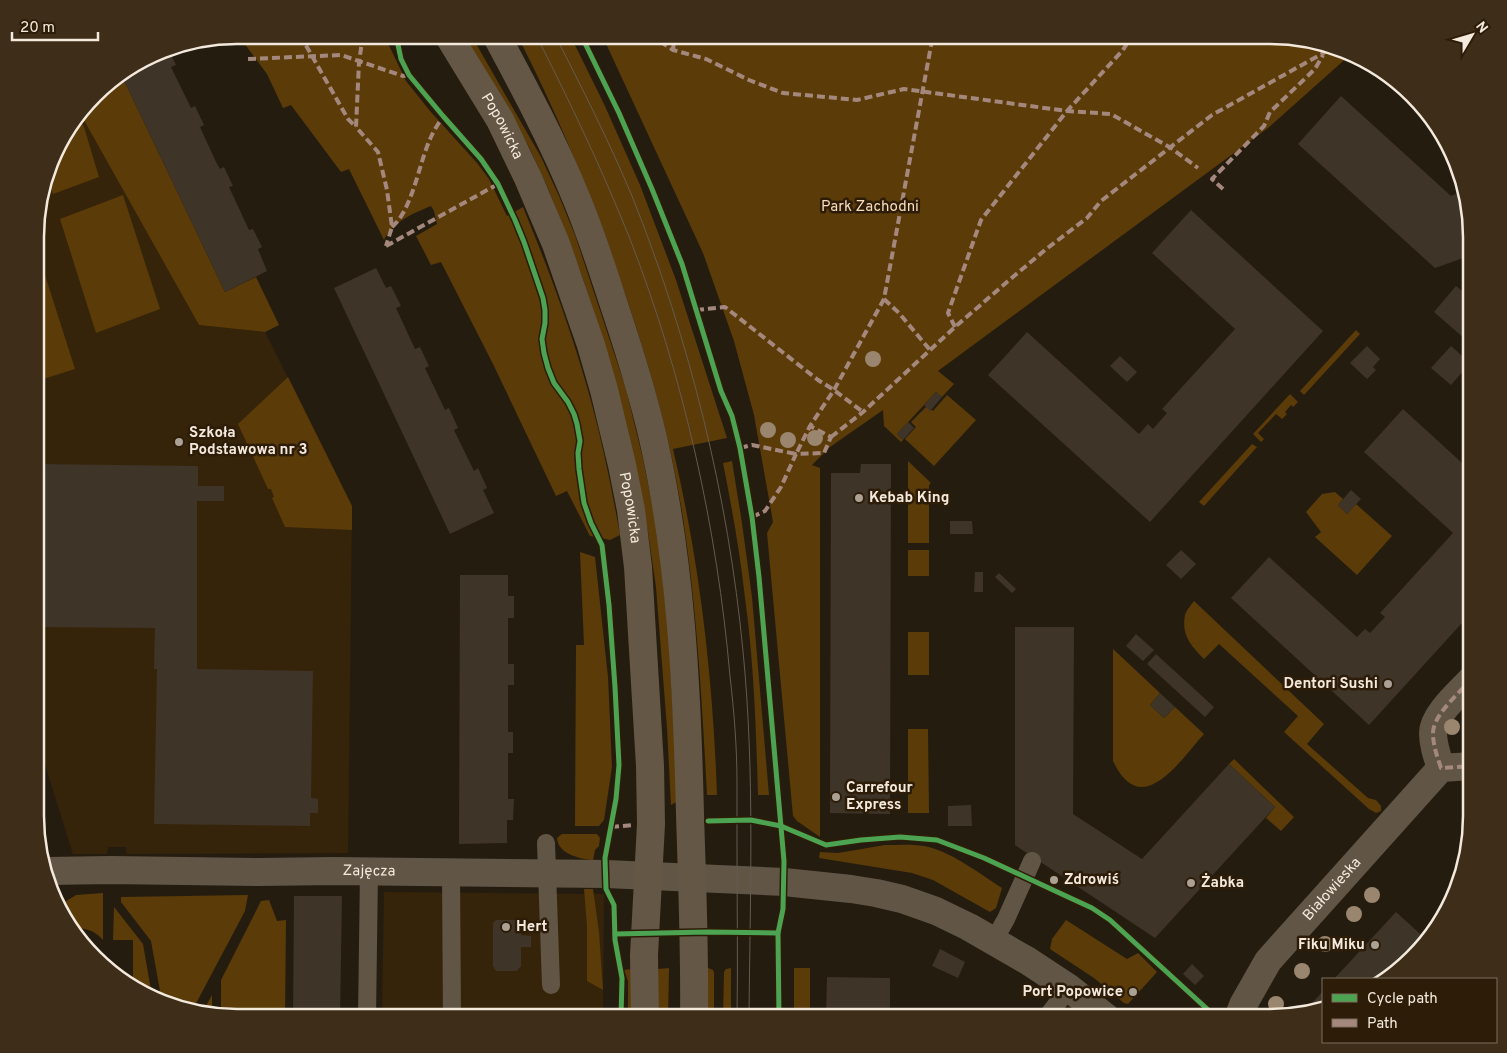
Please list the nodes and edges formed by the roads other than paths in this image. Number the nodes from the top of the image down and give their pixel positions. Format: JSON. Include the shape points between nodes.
{"nodes":[{"id":1,"x":454,"y":44,"type":"edge"},
{"id":2,"x":501,"y":44,"type":"edge"},
{"id":3,"x":1463,"y":689,"type":"edge"},
{"id":4,"x":1463,"y":767,"type":"edge"},
{"id":5,"x":1440,"y":768,"type":"junction"},
{"id":6,"x":546,"y":843,"type":"dead end"},
{"id":7,"x":1032,"y":861,"type":"dead end"},
{"id":8,"x":52,"y":871,"type":"edge"},
{"id":9,"x":369,"y":871,"type":"junction"},
{"id":10,"x":451,"y":872,"type":"junction"},
{"id":11,"x":547,"y":874,"type":"junction"},
{"id":12,"x":648,"y":876,"type":"junction"},
{"id":13,"x":693,"y":878,"type":"junction"},
{"id":14,"x":993,"y":942,"type":"junction"},
{"id":15,"x":550,"y":985,"type":"dead end"},
{"id":16,"x":1069,"y":988,"type":"junction"},
{"id":17,"x":367,"y":1009,"type":"edge"},
{"id":18,"x":452,"y":1009,"type":"edge"},
{"id":19,"x":645,"y":1009,"type":"edge"},
{"id":20,"x":694,"y":1009,"type":"edge"},
{"id":21,"x":1053,"y":1009,"type":"edge"},
{"id":22,"x":1096,"y":1009,"type":"edge"},
{"id":23,"x":1241,"y":1009,"type":"edge"}],
"edges":[{"from":1,"to":12,"type":"street","name":"Popowicka","via":[[500,120],[556,244],[602,381],[622,465],[638,576],[650,766]]},
{"from":2,"to":13,"type":"street","via":[[577,199],[623,332],[653,438],[681,630]]},
{"from":3,"to":5,"type":"street","via":[[1437,718],[1433,731]]},
{"from":4,"to":5,"type":"street"},
{"from":5,"to":23,"type":"street","name":"Białowieska","via":[[1268,961]]},
{"from":6,"to":11,"type":"lane"},
{"from":7,"to":14,"type":"lane"},
{"from":8,"to":9,"type":"street","name":"Zajęcza"},
{"from":9,"to":10,"type":"street","name":"Zajęcza"},
{"from":9,"to":17,"type":"lane"},
{"from":10,"to":11,"type":"street","name":"Zajęcza"},
{"from":10,"to":18,"type":"lane"},
{"from":11,"to":12,"type":"street","name":"Zajęcza"},
{"from":11,"to":15,"type":"lane"},
{"from":12,"to":13,"type":"street","name":"Zajęcza"},
{"from":12,"to":19,"type":"street","name":"Popowicka"},
{"from":13,"to":14,"type":"street","name":"Zajęcza","via":[[784,882],[876,893],[936,911]]},
{"from":13,"to":20,"type":"street"},
{"from":14,"to":16,"type":"street","name":"Zajęcza"},
{"from":16,"to":21,"type":"lane"},
{"from":16,"to":22,"type":"street","name":"Zajęcza"}]}
